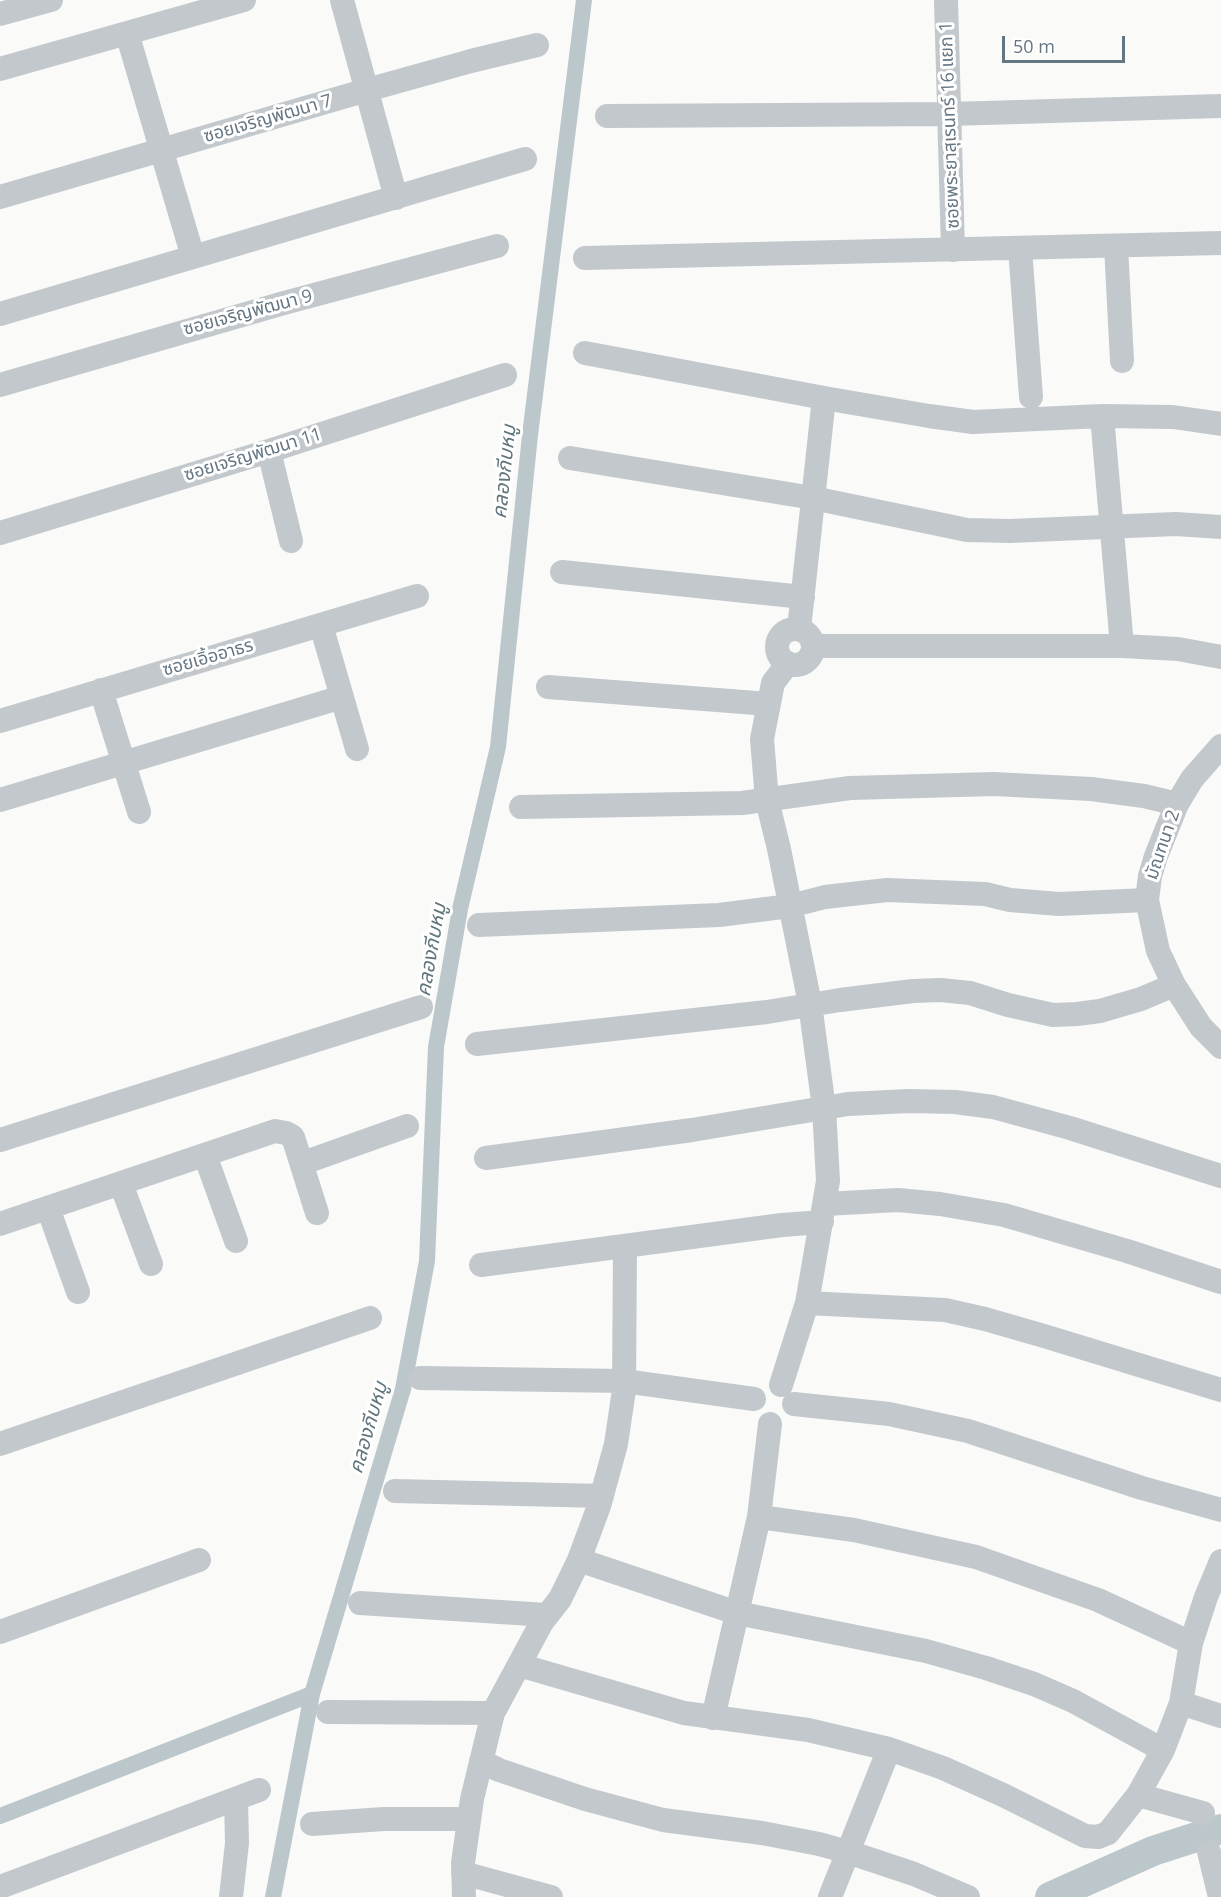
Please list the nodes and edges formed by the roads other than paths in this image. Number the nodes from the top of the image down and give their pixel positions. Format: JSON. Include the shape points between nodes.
{"nodes":[{"id":1,"x":51,"y":0,"type":"edge"},
{"id":2,"x":244,"y":0,"type":"edge"},
{"id":3,"x":342,"y":0,"type":"edge"},
{"id":4,"x":946,"y":0,"type":"edge"},
{"id":5,"x":0,"y":14,"type":"edge"},
{"id":6,"x":127,"y":33,"type":"junction"},
{"id":7,"x":537,"y":45,"type":"dead end"},
{"id":8,"x":0,"y":69,"type":"edge"},
{"id":9,"x":367,"y":90,"type":"junction"},
{"id":10,"x":1221,"y":106,"type":"edge"},
{"id":11,"x":950,"y":114,"type":"junction"},
{"id":12,"x":607,"y":116,"type":"dead end"},
{"id":13,"x":162,"y":150,"type":"junction"},
{"id":14,"x":525,"y":159,"type":"dead end"},
{"id":15,"x":0,"y":197,"type":"edge"},
{"id":16,"x":396,"y":198,"type":"junction"},
{"id":17,"x":1221,"y":243,"type":"edge"},
{"id":18,"x":497,"y":246,"type":"dead end"},
{"id":19,"x":1116,"y":246,"type":"junction"},
{"id":20,"x":1020,"y":248,"type":"junction"},
{"id":21,"x":953,"y":250,"type":"junction"},
{"id":22,"x":193,"y":257,"type":"junction"},
{"id":23,"x":585,"y":258,"type":"dead end"},
{"id":24,"x":0,"y":314,"type":"edge"},
{"id":25,"x":585,"y":353,"type":"dead end"},
{"id":26,"x":1122,"y":361,"type":"dead end"},
{"id":27,"x":504,"y":375,"type":"dead end"},
{"id":28,"x":0,"y":385,"type":"edge"},
{"id":29,"x":1031,"y":397,"type":"dead end"},
{"id":30,"x":824,"y":398,"type":"junction"},
{"id":31,"x":1102,"y":417,"type":"junction"},
{"id":32,"x":1221,"y":424,"type":"edge"},
{"id":33,"x":269,"y":451,"type":"junction"},
{"id":34,"x":570,"y":458,"type":"dead end"},
{"id":35,"x":813,"y":498,"type":"junction"},
{"id":36,"x":1113,"y":525,"type":"junction"},
{"id":37,"x":1221,"y":527,"type":"edge"},
{"id":38,"x":0,"y":533,"type":"edge"},
{"id":39,"x":291,"y":541,"type":"dead end"},
{"id":40,"x":562,"y":572,"type":"dead end"},
{"id":41,"x":417,"y":596,"type":"dead end"},
{"id":42,"x":803,"y":597,"type":"junction"},
{"id":43,"x":321,"y":625,"type":"junction"},
{"id":44,"x":806,"y":637,"type":"junction"},
{"id":45,"x":1122,"y":646,"type":"junction"},
{"id":46,"x":1221,"y":657,"type":"edge"},
{"id":47,"x":548,"y":687,"type":"dead end"},
{"id":48,"x":101,"y":690,"type":"junction"},
{"id":49,"x":342,"y":697,"type":"junction"},
{"id":50,"x":769,"y":704,"type":"junction"},
{"id":51,"x":0,"y":721,"type":"edge"},
{"id":52,"x":1221,"y":746,"type":"edge"},
{"id":53,"x":357,"y":749,"type":"dead end"},
{"id":54,"x":123,"y":762,"type":"junction"},
{"id":55,"x":0,"y":800,"type":"edge"},
{"id":56,"x":767,"y":800,"type":"junction"},
{"id":57,"x":1177,"y":804,"type":"junction"},
{"id":58,"x":521,"y":807,"type":"dead end"},
{"id":59,"x":139,"y":812,"type":"dead end"},
{"id":60,"x":1147,"y":900,"type":"junction"},
{"id":61,"x":790,"y":906,"type":"junction"},
{"id":62,"x":480,"y":925,"type":"dead end"},
{"id":63,"x":1174,"y":985,"type":"junction"},
{"id":64,"x":810,"y":1004,"type":"junction"},
{"id":65,"x":421,"y":1007,"type":"dead end"},
{"id":66,"x":477,"y":1044,"type":"dead end"},
{"id":67,"x":1221,"y":1047,"type":"edge"},
{"id":68,"x":824,"y":1108,"type":"junction"},
{"id":69,"x":407,"y":1126,"type":"dead end"},
{"id":70,"x":0,"y":1140,"type":"edge"},
{"id":71,"x":205,"y":1155,"type":"junction"},
{"id":72,"x":486,"y":1158,"type":"dead end"},
{"id":73,"x":303,"y":1163,"type":"junction"},
{"id":74,"x":1221,"y":1176,"type":"edge"},
{"id":75,"x":121,"y":1184,"type":"junction"},
{"id":76,"x":48,"y":1208,"type":"junction"},
{"id":77,"x":317,"y":1213,"type":"dead end"},
{"id":78,"x":824,"y":1213,"type":"junction"},
{"id":79,"x":0,"y":1224,"type":"edge"},
{"id":80,"x":236,"y":1241,"type":"dead end"},
{"id":81,"x":625,"y":1246,"type":"junction"},
{"id":82,"x":151,"y":1264,"type":"dead end"},
{"id":83,"x":482,"y":1265,"type":"dead end"},
{"id":84,"x":1221,"y":1282,"type":"edge"},
{"id":85,"x":78,"y":1292,"type":"dead end"},
{"id":86,"x":807,"y":1303,"type":"junction"},
{"id":87,"x":370,"y":1318,"type":"dead end"},
{"id":88,"x":420,"y":1378,"type":"dead end"},
{"id":89,"x":624,"y":1382,"type":"junction"},
{"id":90,"x":1221,"y":1390,"type":"edge"},
{"id":91,"x":788,"y":1395,"type":"junction"},
{"id":92,"x":754,"y":1399,"type":"junction"},
{"id":93,"x":770,"y":1424,"type":"junction"},
{"id":94,"x":0,"y":1444,"type":"edge"},
{"id":95,"x":395,"y":1491,"type":"dead end"},
{"id":96,"x":602,"y":1496,"type":"junction"},
{"id":97,"x":1221,"y":1510,"type":"edge"},
{"id":98,"x":759,"y":1517,"type":"junction"},
{"id":99,"x":199,"y":1560,"type":"dead end"},
{"id":100,"x":579,"y":1560,"type":"junction"},
{"id":101,"x":1221,"y":1561,"type":"edge"},
{"id":102,"x":1213,"y":1600,"type":"edge"},
{"id":103,"x":360,"y":1603,"type":"dead end"},
{"id":104,"x":737,"y":1613,"type":"junction"},
{"id":105,"x":547,"y":1615,"type":"junction"},
{"id":106,"x":0,"y":1632,"type":"edge"},
{"id":107,"x":1191,"y":1643,"type":"junction"},
{"id":108,"x":519,"y":1665,"type":"junction"},
{"id":109,"x":1181,"y":1703,"type":"junction"},
{"id":110,"x":328,"y":1712,"type":"dead end"},
{"id":111,"x":493,"y":1713,"type":"junction"},
{"id":112,"x":1221,"y":1716,"type":"edge"},
{"id":113,"x":713,"y":1718,"type":"junction"},
{"id":114,"x":889,"y":1749,"type":"junction"},
{"id":115,"x":1163,"y":1750,"type":"junction"},
{"id":116,"x":481,"y":1761,"type":"junction"},
{"id":117,"x":259,"y":1790,"type":"dead end"},
{"id":118,"x":1138,"y":1794,"type":"junction"},
{"id":119,"x":236,"y":1799,"type":"junction"},
{"id":120,"x":1203,"y":1813,"type":"dead end"},
{"id":121,"x":469,"y":1819,"type":"junction"},
{"id":122,"x":312,"y":1824,"type":"dead end"},
{"id":123,"x":848,"y":1852,"type":"junction"},
{"id":124,"x":1209,"y":1852,"type":"dead end"},
{"id":125,"x":463,"y":1873,"type":"junction"},
{"id":126,"x":0,"y":1887,"type":"edge"},
{"id":127,"x":231,"y":1897,"type":"edge"},
{"id":128,"x":464,"y":1897,"type":"edge"},
{"id":129,"x":551,"y":1897,"type":"edge"},
{"id":130,"x":830,"y":1897,"type":"edge"},
{"id":131,"x":968,"y":1897,"type":"edge"},
{"id":132,"x":1220,"y":1897,"type":"edge"}],
"edges":[{"from":1,"to":5,"type":"street"},
{"from":2,"to":6,"type":"street"},
{"from":3,"to":9,"type":"street"},
{"from":4,"to":11,"type":"street","name":"ซอยพระยาสุเรนทร์ 16 แยก 1"},
{"from":6,"to":8,"type":"street"},
{"from":6,"to":13,"type":"street"},
{"from":7,"to":9,"type":"street","name":"ซอยเจริญพัฒนา 7"},
{"from":9,"to":13,"type":"street","name":"ซอยเจริญพัฒนา 7"},
{"from":9,"to":16,"type":"street"},
{"from":10,"to":11,"type":"street"},
{"from":11,"to":12,"type":"street"},
{"from":11,"to":21,"type":"street","name":"ซอยพระยาสุเรนทร์ 16 แยก 1"},
{"from":13,"to":15,"type":"street","name":"ซอยเจริญพัฒนา 7"},
{"from":13,"to":22,"type":"street"},
{"from":14,"to":16,"type":"street"},
{"from":16,"to":22,"type":"street"},
{"from":17,"to":19,"type":"street"},
{"from":18,"to":28,"type":"street","name":"ซอยเจริญพัฒนา 9"},
{"from":19,"to":20,"type":"street"},
{"from":19,"to":26,"type":"street"},
{"from":20,"to":21,"type":"street"},
{"from":20,"to":29,"type":"street"},
{"from":21,"to":23,"type":"street"},
{"from":22,"to":24,"type":"street"},
{"from":25,"to":30,"type":"street"},
{"from":27,"to":33,"type":"street","name":"ซอยเจริญพัฒนา 11"},
{"from":30,"to":31,"type":"street","via":[[974,422]]},
{"from":30,"to":35,"type":"street"},
{"from":31,"to":32,"type":"street","via":[[1173,417]]},
{"from":31,"to":36,"type":"street"},
{"from":33,"to":38,"type":"street","name":"ซอยเจริญพัฒนา 11"},
{"from":33,"to":39,"type":"street"},
{"from":34,"to":35,"type":"street"},
{"from":35,"to":36,"type":"street","via":[[967,530]]},
{"from":35,"to":42,"type":"street"},
{"from":36,"to":37,"type":"street"},
{"from":36,"to":45,"type":"street"},
{"from":40,"to":42,"type":"street"},
{"from":41,"to":43,"type":"street","name":"ซอยเอิ้ออาธร"},
{"from":42,"to":44,"type":"street"},
{"from":43,"to":48,"type":"street","name":"ซอยเอิ้ออาธร"},
{"from":43,"to":49,"type":"street"},
{"from":44,"to":45,"type":"street"},
{"from":44,"to":50,"type":"street","via":[[808,660],[802,664],[788,663],[773,683]]},
{"from":45,"to":46,"type":"street","via":[[1178,649]]},
{"from":47,"to":50,"type":"street"},
{"from":48,"to":51,"type":"street","name":"ซอยเอิ้ออาธร"},
{"from":48,"to":54,"type":"street"},
{"from":49,"to":53,"type":"street"},
{"from":49,"to":54,"type":"street"},
{"from":50,"to":56,"type":"street","via":[[762,739]]},
{"from":52,"to":57,"type":"street","name":"มัณฑนา 2","via":[[1192,779]]},
{"from":54,"to":55,"type":"street"},
{"from":54,"to":59,"type":"street"},
{"from":56,"to":57,"type":"street","via":[[850,788],[994,784],[1091,789]]},
{"from":56,"to":58,"type":"street"},
{"from":56,"to":61,"type":"street"},
{"from":57,"to":60,"type":"street","name":"มัณฑนา 2","via":[[1156,856]]},
{"from":60,"to":61,"type":"street","via":[[1059,904],[974,893],[887,890],[825,897]]},
{"from":60,"to":63,"type":"street","name":"มัณฑนา 2","via":[[1158,951]]},
{"from":61,"to":62,"type":"street","via":[[719,915]]},
{"from":61,"to":64,"type":"street"},
{"from":63,"to":64,"type":"street","via":[[1100,1011],[1077,1014],[1053,1015],[970,993],[940,990]]},
{"from":63,"to":67,"type":"street","name":"มัณฑนา 2","via":[[1201,1028]]},
{"from":64,"to":66,"type":"street"},
{"from":64,"to":68,"type":"street"},
{"from":65,"to":70,"type":"street"},
{"from":68,"to":72,"type":"street"},
{"from":68,"to":74,"type":"street","via":[[909,1101],[993,1107]]},
{"from":68,"to":78,"type":"street","via":[[828,1181]]},
{"from":69,"to":73,"type":"street"},
{"from":71,"to":73,"type":"street","via":[[275,1131],[293,1137]]},
{"from":71,"to":75,"type":"street"},
{"from":71,"to":80,"type":"street"},
{"from":73,"to":77,"type":"street"},
{"from":75,"to":76,"type":"street"},
{"from":75,"to":82,"type":"street"},
{"from":76,"to":79,"type":"street"},
{"from":76,"to":85,"type":"street"},
{"from":78,"to":81,"type":"street"},
{"from":78,"to":84,"type":"street","via":[[863,1200],[898,1200],[1004,1215]]},
{"from":78,"to":86,"type":"street"},
{"from":81,"to":83,"type":"street"},
{"from":81,"to":89,"type":"street"},
{"from":86,"to":90,"type":"street","via":[[945,1310]]},
{"from":86,"to":91,"type":"street"},
{"from":87,"to":94,"type":"street"},
{"from":88,"to":89,"type":"street"},
{"from":89,"to":92,"type":"street"},
{"from":89,"to":96,"type":"street","via":[[616,1444]]},
{"from":91,"to":92,"type":"street","via":[[773,1384],[758,1391]]},
{"from":91,"to":93,"type":"street","via":[[792,1413],[786,1420]]},
{"from":91,"to":97,"type":"street","via":[[968,1431]]},
{"from":92,"to":93,"type":"street","via":[[757,1415]]},
{"from":93,"to":98,"type":"street"},
{"from":95,"to":96,"type":"street"},
{"from":96,"to":100,"type":"street"},
{"from":98,"to":104,"type":"street"},
{"from":98,"to":107,"type":"street","via":[[854,1530],[976,1557],[1098,1600]]},
{"from":99,"to":106,"type":"street"},
{"from":100,"to":104,"type":"street"},
{"from":100,"to":105,"type":"street","via":[[560,1599]]},
{"from":101,"to":102,"type":"street"},
{"from":102,"to":107,"type":"street"},
{"from":103,"to":105,"type":"street"},
{"from":104,"to":113,"type":"street"},
{"from":104,"to":115,"type":"street","via":[[926,1651],[986,1668],[1073,1701]]},
{"from":105,"to":108,"type":"street"},
{"from":107,"to":109,"type":"street"},
{"from":108,"to":111,"type":"street"},
{"from":108,"to":113,"type":"street"},
{"from":109,"to":112,"type":"street"},
{"from":109,"to":115,"type":"street"},
{"from":110,"to":111,"type":"street"},
{"from":111,"to":116,"type":"street"},
{"from":113,"to":114,"type":"street","via":[[808,1731]]},
{"from":114,"to":118,"type":"street","via":[[963,1777],[1085,1836],[1108,1833]]},
{"from":114,"to":123,"type":"street"},
{"from":115,"to":118,"type":"street"},
{"from":116,"to":121,"type":"street"},
{"from":116,"to":123,"type":"street","via":[[585,1799],[663,1820],[762,1833]]},
{"from":117,"to":119,"type":"street"},
{"from":118,"to":120,"type":"street"},
{"from":119,"to":126,"type":"street"},
{"from":119,"to":127,"type":"street","via":[[237,1843]]},
{"from":121,"to":122,"type":"street"},
{"from":121,"to":125,"type":"street"},
{"from":123,"to":130,"type":"street"},
{"from":123,"to":131,"type":"street"},
{"from":124,"to":132,"type":"street"},
{"from":125,"to":128,"type":"street"},
{"from":125,"to":129,"type":"street"}]}
